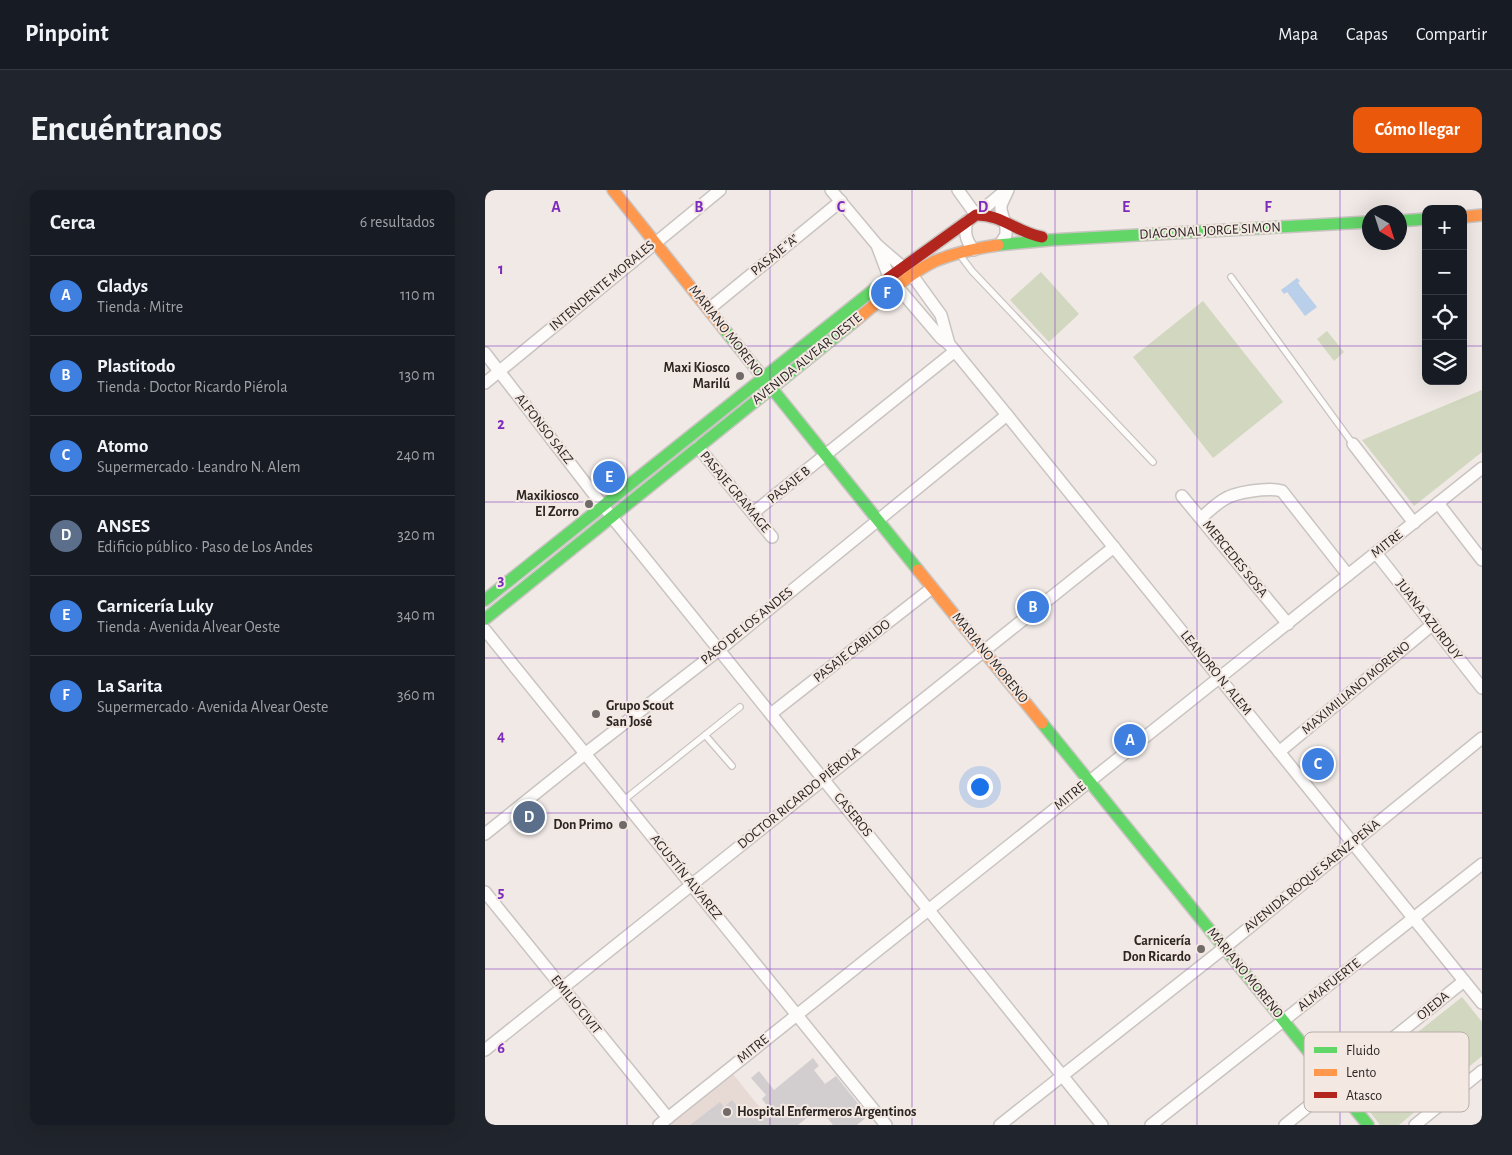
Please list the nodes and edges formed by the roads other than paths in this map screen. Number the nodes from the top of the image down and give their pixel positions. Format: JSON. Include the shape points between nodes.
{"nodes":[{"id":1,"x":613,"y":190,"type":"edge"},
{"id":2,"x":720,"y":190,"type":"edge"},
{"id":3,"x":831,"y":190,"type":"edge"},
{"id":4,"x":957,"y":190,"type":"edge"},
{"id":5,"x":1007,"y":190,"type":"edge"},
{"id":6,"x":841,"y":201,"type":"junction"},
{"id":7,"x":1482,"y":215,"type":"edge"},
{"id":8,"x":1467,"y":217,"type":"edge"},
{"id":9,"x":972,"y":218,"type":"junction"},
{"id":10,"x":1003,"y":219,"type":"junction"},
{"id":11,"x":1422,"y":220,"type":"edge"},
{"id":12,"x":1407,"y":221,"type":"edge"},
{"id":13,"x":1362,"y":222,"type":"edge"},
{"id":14,"x":1050,"y":240,"type":"junction"},
{"id":15,"x":655,"y":243,"type":"junction"},
{"id":16,"x":1000,"y":244,"type":"junction"},
{"id":17,"x":877,"y":245,"type":"junction"},
{"id":18,"x":974,"y":250,"type":"junction"},
{"id":19,"x":959,"y":253,"type":"junction"},
{"id":20,"x":901,"y":267,"type":"junction"},
{"id":21,"x":912,"y":275,"type":"junction"},
{"id":22,"x":889,"y":276,"type":"junction"},
{"id":23,"x":1231,"y":277,"type":"dead end"},
{"id":24,"x":897,"y":287,"type":"junction"},
{"id":25,"x":709,"y":309,"type":"junction"},
{"id":26,"x":952,"y":348,"type":"junction"},
{"id":27,"x":485,"y":353,"type":"edge"},
{"id":28,"x":499,"y":371,"type":"junction"},
{"id":29,"x":763,"y":377,"type":"junction"},
{"id":30,"x":485,"y":383,"type":"edge"},
{"id":31,"x":771,"y":388,"type":"junction"},
{"id":32,"x":1007,"y":415,"type":"junction"},
{"id":33,"x":1353,"y":444,"type":"joint"},
{"id":34,"x":698,"y":447,"type":"junction"},
{"id":35,"x":825,"y":456,"type":"junction"},
{"id":36,"x":1153,"y":462,"type":"dead end"},
{"id":37,"x":1482,"y":468,"type":"edge"},
{"id":38,"x":1182,"y":496,"type":"dead end"},
{"id":39,"x":1438,"y":503,"type":"junction"},
{"id":40,"x":603,"y":506,"type":"junction"},
{"id":41,"x":753,"y":514,"type":"junction"},
{"id":42,"x":612,"y":517,"type":"junction"},
{"id":43,"x":1201,"y":518,"type":"junction"},
{"id":44,"x":877,"y":520,"type":"junction"},
{"id":45,"x":1415,"y":523,"type":"junction"},
{"id":46,"x":772,"y":537,"type":"dead end"},
{"id":47,"x":1114,"y":547,"type":"junction"},
{"id":48,"x":1376,"y":553,"type":"junction"},
{"id":49,"x":1482,"y":560,"type":"edge"},
{"id":50,"x":1348,"y":575,"type":"junction"},
{"id":51,"x":932,"y":588,"type":"junction"},
{"id":52,"x":485,"y":600,"type":"edge"},
{"id":53,"x":485,"y":619,"type":"edge"},
{"id":54,"x":1288,"y":624,"type":"junction"},
{"id":55,"x":1433,"y":624,"type":"junction"},
{"id":56,"x":485,"y":630,"type":"edge"},
{"id":57,"x":719,"y":650,"type":"junction"},
{"id":58,"x":985,"y":651,"type":"junction"},
{"id":59,"x":1220,"y":678,"type":"junction"},
{"id":60,"x":1482,"y":688,"type":"edge"},
{"id":61,"x":740,"y":707,"type":"dead end"},
{"id":62,"x":772,"y":713,"type":"junction"},
{"id":63,"x":705,"y":735,"type":"junction"},
{"id":64,"x":1482,"y":738,"type":"edge"},
{"id":65,"x":1279,"y":752,"type":"junction"},
{"id":66,"x":586,"y":753,"type":"junction"},
{"id":67,"x":732,"y":766,"type":"dead end"},
{"id":68,"x":823,"y":779,"type":"junction"},
{"id":69,"x":1089,"y":781,"type":"junction"},
{"id":70,"x":624,"y":800,"type":"junction"},
{"id":71,"x":485,"y":834,"type":"edge"},
{"id":72,"x":1353,"y":843,"type":"junction"},
{"id":73,"x":1482,"y":864,"type":"edge"},
{"id":74,"x":691,"y":884,"type":"junction"},
{"id":75,"x":485,"y":892,"type":"edge"},
{"id":76,"x":930,"y":910,"type":"junction"},
{"id":77,"x":1414,"y":918,"type":"junction"},
{"id":78,"x":1225,"y":948,"type":"junction"},
{"id":79,"x":1464,"y":981,"type":"junction"},
{"id":80,"x":562,"y":988,"type":"junction"},
{"id":81,"x":1482,"y":1003,"type":"edge"},
{"id":82,"x":796,"y":1014,"type":"junction"},
{"id":83,"x":1284,"y":1021,"type":"junction"},
{"id":84,"x":1400,"y":1032,"type":"edge"},
{"id":85,"x":1304,"y":1046,"type":"edge"},
{"id":86,"x":485,"y":1050,"type":"edge"},
{"id":87,"x":1482,"y":1071,"type":"edge"},
{"id":88,"x":1063,"y":1076,"type":"junction"},
{"id":89,"x":1469,"y":1081,"type":"edge"},
{"id":90,"x":1304,"y":1109,"type":"edge"},
{"id":91,"x":1358,"y":1112,"type":"edge"},
{"id":92,"x":1431,"y":1112,"type":"edge"},
{"id":93,"x":663,"y":1121,"type":"edge"},
{"id":94,"x":885,"y":1125,"type":"edge"},
{"id":95,"x":1000,"y":1125,"type":"edge"},
{"id":96,"x":1102,"y":1125,"type":"edge"},
{"id":97,"x":1151,"y":1125,"type":"edge"},
{"id":98,"x":1285,"y":1125,"type":"edge"},
{"id":99,"x":1368,"y":1125,"type":"edge"},
{"id":100,"x":1415,"y":1125,"type":"edge"}],
"edges":[{"from":1,"to":15,"type":"main road","name":"MARIANO MORENO"},
{"from":2,"to":15,"type":"street","name":"INTENDENTE MORALES"},
{"from":3,"to":6,"type":"street","name":"LEANDRO N. ALEM"},
{"from":4,"to":9,"type":"street"},
{"from":5,"to":9,"type":"street"},
{"from":5,"to":10,"type":"street","via":[[1001,204]]},
{"from":6,"to":17,"type":"street","name":"LEANDRO N. ALEM"},
{"from":6,"to":25,"type":"street","name":"PASAJE \"A\""},
{"from":7,"to":8,"type":"main road"},
{"from":9,"to":10,"type":"main road","via":[[991,215]]},
{"from":9,"to":18,"type":"street","via":[[965,230],[968,243]]},
{"from":9,"to":20,"type":"main road","name":"AVENIDA ALVEAR OESTE"},
{"from":10,"to":14,"type":"main road","via":[[1027,234]]},
{"from":10,"to":16,"type":"street","via":[[1006,235]]},
{"from":11,"to":12,"type":"main road"},
{"from":13,"to":14,"type":"main road","name":"DIAGONAL JORGE SIMON"},
{"from":14,"to":16,"type":"main road","name":"AVENIDA ALVEAR OESTE"},
{"from":15,"to":25,"type":"main road","name":"MARIANO MORENO"},
{"from":15,"to":28,"type":"street","name":"INTENDENTE MORALES"},
{"from":16,"to":18,"type":"main road","name":"AVENIDA ALVEAR OESTE"},
{"from":17,"to":20,"type":"street","name":"LEANDRO N. ALEM"},
{"from":17,"to":22,"type":"street","name":"LEANDRO N. ALEM"},
{"from":18,"to":19,"type":"main road","name":"AVENIDA ALVEAR OESTE"},
{"from":19,"to":21,"type":"main road","name":"AVENIDA ALVEAR OESTE"},
{"from":19,"to":36,"type":"lane","via":[[971,271]]},
{"from":20,"to":21,"type":"street","name":"LEANDRO N. ALEM"},
{"from":20,"to":22,"type":"main road","name":"AVENIDA ALVEAR OESTE"},
{"from":21,"to":24,"type":"main road","name":"AVENIDA ALVEAR OESTE"},
{"from":21,"to":26,"type":"street","name":"LEANDRO N. ALEM","via":[[941,315]]},
{"from":22,"to":24,"type":"street","name":"LEANDRO N. ALEM"},
{"from":22,"to":29,"type":"main road","name":"AVENIDA ALVEAR OESTE"},
{"from":23,"to":33,"type":"lane"},
{"from":24,"to":26,"type":"street","name":"LEANDRO N. ALEM"},
{"from":24,"to":31,"type":"main road","name":"AVENIDA ALVEAR OESTE"},
{"from":25,"to":29,"type":"main road","name":"MARIANO MORENO"},
{"from":26,"to":32,"type":"street","name":"LEANDRO N. ALEM"},
{"from":26,"to":35,"type":"street","name":"PASAJE B"},
{"from":27,"to":28,"type":"street","name":"ALFONSO SAEZ"},
{"from":28,"to":30,"type":"street","name":"INTENDENTE MORALES"},
{"from":28,"to":40,"type":"street","name":"ALFONSO SAEZ"},
{"from":29,"to":31,"type":"main road","name":"MARIANO MORENO"},
{"from":29,"to":40,"type":"main road","name":"AVENIDA ALVEAR OESTE"},
{"from":31,"to":34,"type":"main road","name":"AVENIDA ALVEAR OESTE"},
{"from":31,"to":35,"type":"main road","name":"MARIANO MORENO"},
{"from":32,"to":44,"type":"street","name":"PASO DE LOS ANDES"},
{"from":32,"to":47,"type":"street","name":"LEANDRO N. ALEM"},
{"from":33,"to":45,"type":"street"},
{"from":34,"to":41,"type":"street","name":"PASAJE GRAMAGE"},
{"from":34,"to":42,"type":"main road","name":"AVENIDA ALVEAR OESTE"},
{"from":35,"to":41,"type":"street","name":"PASAJE B"},
{"from":35,"to":44,"type":"main road","name":"MARIANO MORENO"},
{"from":37,"to":39,"type":"street","name":"MITRE"},
{"from":38,"to":43,"type":"street","name":"MERCEDES SOSA"},
{"from":39,"to":45,"type":"street","name":"MITRE"},
{"from":39,"to":49,"type":"street"},
{"from":40,"to":42,"type":"street","name":"CASEROS"},
{"from":40,"to":52,"type":"main road","name":"AVENIDA ALVEAR OESTE"},
{"from":41,"to":46,"type":"street","name":"PASAJE GRAMAGE"},
{"from":42,"to":53,"type":"main road","name":"AVENIDA ALVEAR OESTE"},
{"from":42,"to":57,"type":"street","name":"CASEROS"},
{"from":43,"to":50,"type":"street","via":[[1234,494],[1275,488],[1282,491]]},
{"from":43,"to":54,"type":"street","name":"MERCEDES SOSA"},
{"from":44,"to":51,"type":"main road","name":"MARIANO MORENO"},
{"from":44,"to":57,"type":"street","name":"PASO DE LOS ANDES"},
{"from":45,"to":48,"type":"street","name":"MITRE"},
{"from":47,"to":58,"type":"street","name":"DOCTOR RICARDO PIÉROLA"},
{"from":47,"to":59,"type":"street","name":"LEANDRO N. ALEM"},
{"from":48,"to":50,"type":"street","name":"MITRE"},
{"from":48,"to":55,"type":"street","name":"JUANA AZURDUY"},
{"from":50,"to":54,"type":"street","name":"MITRE"},
{"from":51,"to":58,"type":"main road","name":"MARIANO MORENO"},
{"from":51,"to":62,"type":"street","name":"PASAJE CABILDO"},
{"from":54,"to":59,"type":"street","name":"MITRE"},
{"from":55,"to":60,"type":"street","name":"JUANA AZURDUY"},
{"from":55,"to":65,"type":"street","name":"MAXIMILIANO MORENO"},
{"from":56,"to":66,"type":"street","name":"AGUSTÍN ALVAREZ"},
{"from":57,"to":62,"type":"street","name":"CASEROS"},
{"from":57,"to":66,"type":"street","name":"PASO DE LOS ANDES"},
{"from":58,"to":68,"type":"street","name":"DOCTOR RICARDO PIÉROLA"},
{"from":58,"to":69,"type":"main road","name":"MARIANO MORENO"},
{"from":59,"to":65,"type":"street","name":"LEANDRO N. ALEM"},
{"from":59,"to":69,"type":"street","name":"MITRE"},
{"from":61,"to":63,"type":"lane"},
{"from":62,"to":68,"type":"street","name":"CASEROS"},
{"from":63,"to":67,"type":"lane"},
{"from":63,"to":70,"type":"lane"},
{"from":64,"to":72,"type":"street","name":"AVENIDA ROQUE SAENZ PEÑA"},
{"from":65,"to":72,"type":"street","name":"LEANDRO N. ALEM"},
{"from":66,"to":70,"type":"street","name":"AGUSTÍN ALVAREZ"},
{"from":66,"to":71,"type":"street","name":"PASO DE LOS ANDES"},
{"from":68,"to":74,"type":"street","name":"DOCTOR RICARDO PIÉROLA"},
{"from":68,"to":76,"type":"street","name":"CASEROS"},
{"from":69,"to":76,"type":"street","name":"MITRE"},
{"from":69,"to":78,"type":"main road","name":"MARIANO MORENO"},
{"from":70,"to":74,"type":"street","name":"AGUSTÍN ALVAREZ"},
{"from":72,"to":77,"type":"street","name":"LEANDRO N. ALEM"},
{"from":72,"to":78,"type":"street","name":"AVENIDA ROQUE SAENZ PEÑA"},
{"from":73,"to":77,"type":"street","name":"ALMAFUERTE"},
{"from":74,"to":80,"type":"street","name":"DOCTOR RICARDO PIÉROLA"},
{"from":74,"to":82,"type":"street","name":"AGUSTÍN ALVAREZ"},
{"from":75,"to":80,"type":"street","name":"EMILIO CIVIT"},
{"from":76,"to":82,"type":"street","name":"MITRE"},
{"from":76,"to":88,"type":"street","name":"CASEROS"},
{"from":77,"to":79,"type":"street","name":"LEANDRO N. ALEM"},
{"from":77,"to":83,"type":"street","name":"ALMAFUERTE"},
{"from":78,"to":83,"type":"main road","name":"MARIANO MORENO"},
{"from":78,"to":88,"type":"street","name":"AVENIDA ROQUE SAENZ PEÑA"},
{"from":79,"to":81,"type":"street","name":"LEANDRO N. ALEM"},
{"from":79,"to":84,"type":"street","name":"OJEDA"},
{"from":80,"to":86,"type":"street","name":"DOCTOR RICARDO PIÉROLA"},
{"from":80,"to":93,"type":"street","name":"EMILIO CIVIT"},
{"from":82,"to":93,"type":"street","name":"MITRE"},
{"from":82,"to":94,"type":"street","name":"AGUSTÍN ALVAREZ"},
{"from":83,"to":85,"type":"main road","name":"MARIANO MORENO"},
{"from":83,"to":97,"type":"street","name":"ALMAFUERTE"},
{"from":87,"to":89,"type":"street"},
{"from":88,"to":95,"type":"street","name":"AVENIDA ROQUE SAENZ PEÑA"},
{"from":88,"to":96,"type":"street","name":"CASEROS"},
{"from":90,"to":98,"type":"street","name":"OJEDA"},
{"from":91,"to":99,"type":"main road","name":"MARIANO MORENO"},
{"from":92,"to":100,"type":"street"}]}
